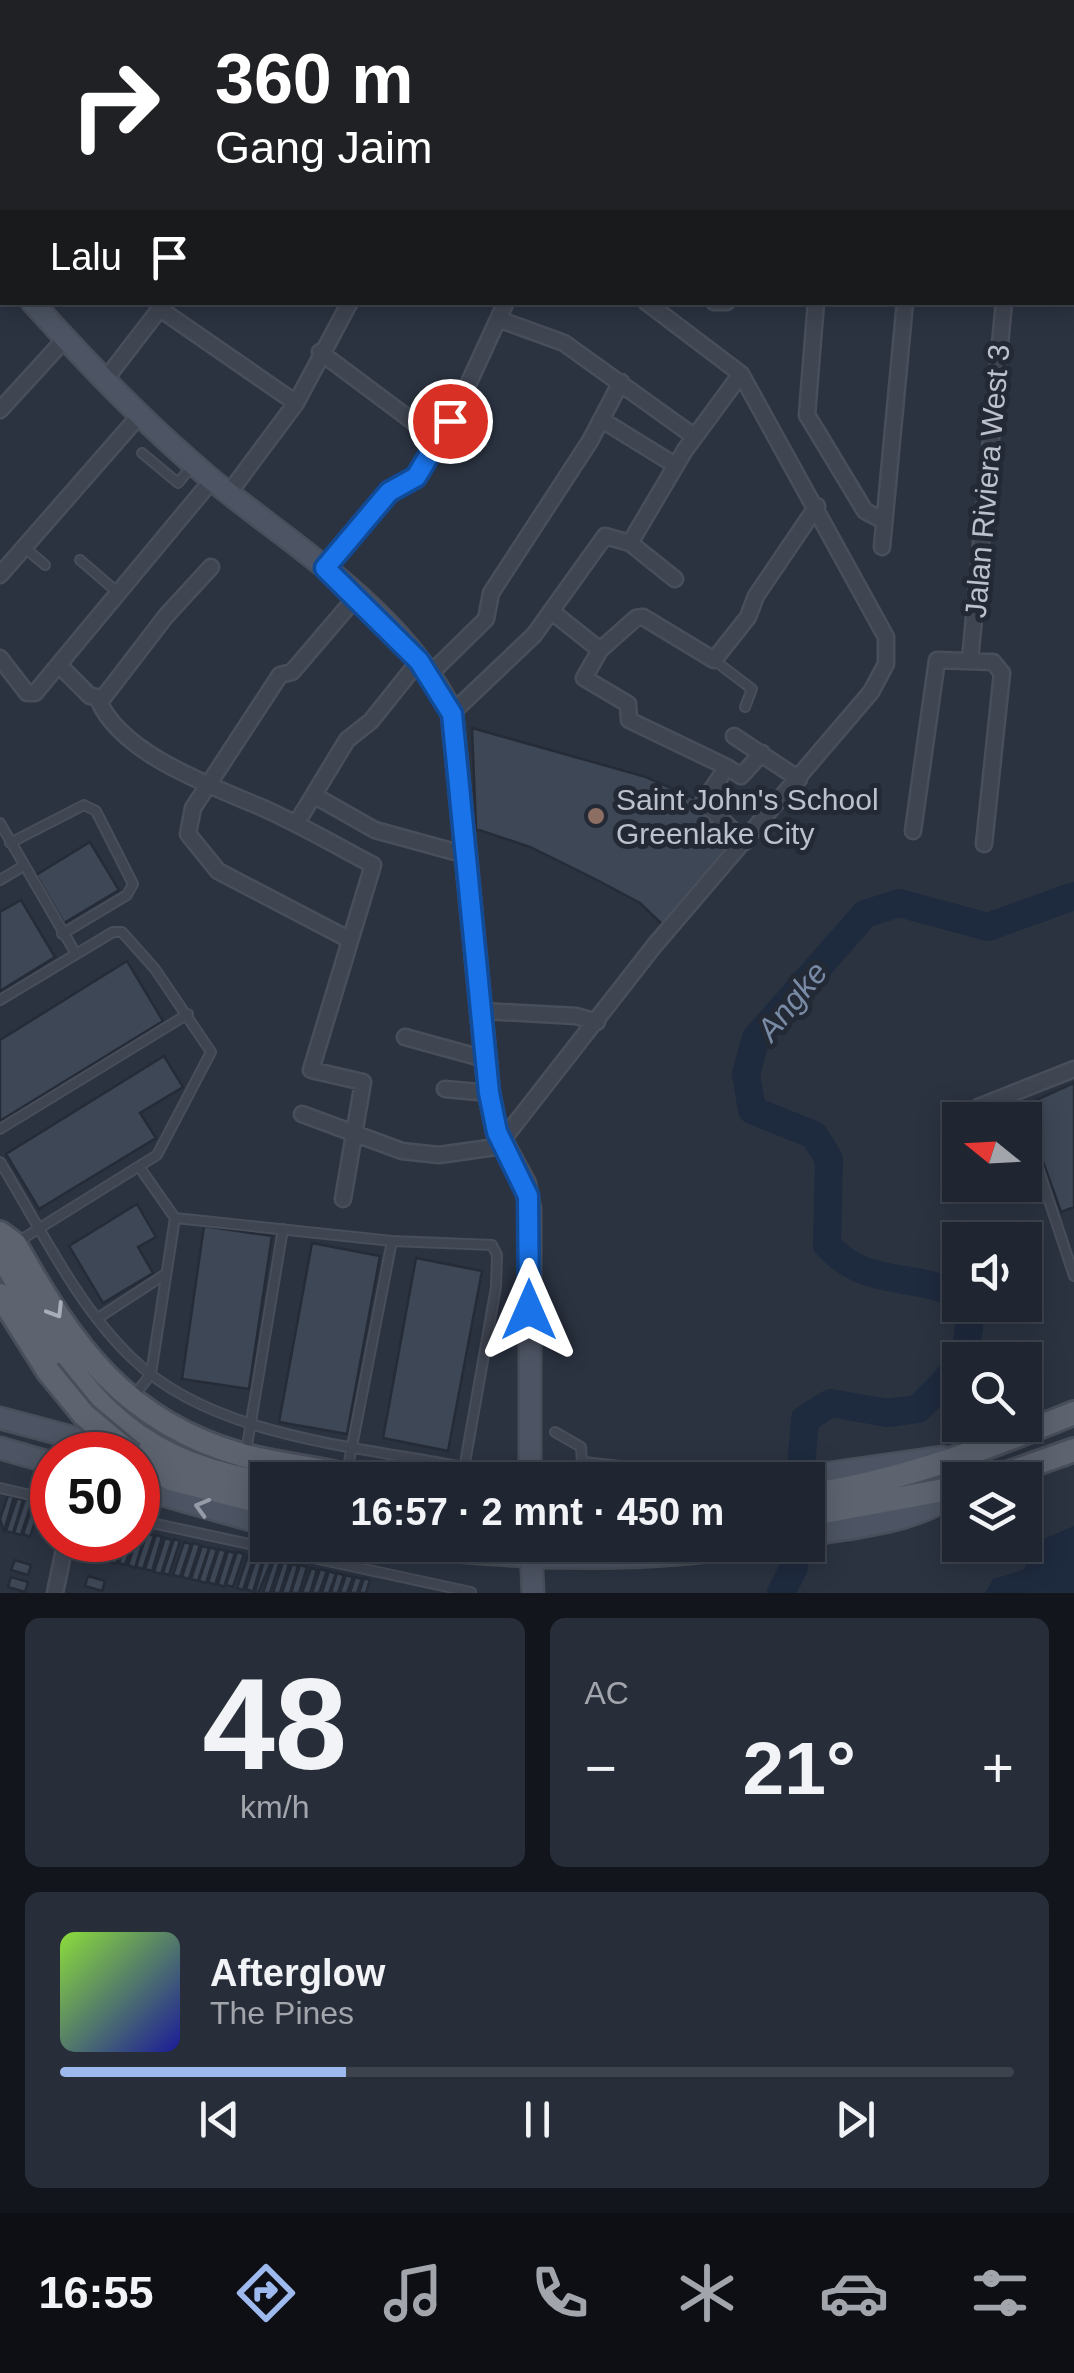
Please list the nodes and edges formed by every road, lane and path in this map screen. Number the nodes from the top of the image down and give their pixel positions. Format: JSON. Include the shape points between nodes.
{"nodes":[{"id":1,"x":35,"y":305,"type":"edge"},
{"id":2,"x":348,"y":305,"type":"edge"},
{"id":3,"x":505,"y":305,"type":"edge"},
{"id":4,"x":650,"y":305,"type":"edge"},
{"id":5,"x":816,"y":305,"type":"edge"},
{"id":6,"x":905,"y":305,"type":"edge"},
{"id":7,"x":1004,"y":305,"type":"edge"},
{"id":8,"x":163,"y":306,"type":"edge"},
{"id":9,"x":501,"y":320,"type":"junction"},
{"id":10,"x":65,"y":339,"type":"junction"},
{"id":11,"x":320,"y":352,"type":"junction"},
{"id":12,"x":742,"y":374,"type":"junction"},
{"id":13,"x":105,"y":380,"type":"junction"},
{"id":14,"x":621,"y":382,"type":"junction"},
{"id":15,"x":296,"y":402,"type":"junction"},
{"id":16,"x":0,"y":410,"type":"edge"},
{"id":17,"x":139,"y":416,"type":"junction"},
{"id":18,"x":602,"y":420,"type":"junction"},
{"id":19,"x":694,"y":437,"type":"junction"},
{"id":20,"x":438,"y":441,"type":"junction"},
{"id":21,"x":142,"y":452,"type":"dead end"},
{"id":22,"x":194,"y":464,"type":"junction"},
{"id":23,"x":675,"y":466,"type":"junction"},
{"id":24,"x":178,"y":483,"type":"junction"},
{"id":25,"x":220,"y":486,"type":"junction"},
{"id":26,"x":186,"y":490,"type":"dead end"},
{"id":27,"x":817,"y":506,"type":"junction"},
{"id":28,"x":884,"y":521,"type":"junction"},
{"id":29,"x":630,"y":544,"type":"junction"},
{"id":30,"x":882,"y":546,"type":"dead end"},
{"id":31,"x":24,"y":547,"type":"junction"},
{"id":32,"x":80,"y":560,"type":"dead end"},
{"id":33,"x":45,"y":565,"type":"dead end"},
{"id":34,"x":211,"y":567,"type":"dead end"},
{"id":35,"x":325,"y":568,"type":"junction"},
{"id":36,"x":0,"y":575,"type":"edge"},
{"id":37,"x":674,"y":578,"type":"dead end"},
{"id":38,"x":116,"y":591,"type":"junction"},
{"id":39,"x":356,"y":596,"type":"junction"},
{"id":40,"x":551,"y":612,"type":"junction"},
{"id":41,"x":600,"y":650,"type":"junction"},
{"id":42,"x":0,"y":658,"type":"edge"},
{"id":43,"x":714,"y":660,"type":"junction"},
{"id":44,"x":970,"y":660,"type":"junction"},
{"id":45,"x":59,"y":665,"type":"junction"},
{"id":46,"x":424,"y":668,"type":"junction"},
{"id":47,"x":98,"y":699,"type":"junction"},
{"id":48,"x":745,"y":707,"type":"dead end"},
{"id":49,"x":452,"y":714,"type":"junction"},
{"id":50,"x":734,"y":736,"type":"dead end"},
{"id":51,"x":762,"y":753,"type":"junction"},
{"id":52,"x":727,"y":768,"type":"junction"},
{"id":53,"x":800,"y":778,"type":"junction"},
{"id":54,"x":206,"y":786,"type":"junction"},
{"id":55,"x":315,"y":796,"type":"junction"},
{"id":56,"x":0,"y":823,"type":"edge"},
{"id":57,"x":296,"y":824,"type":"junction"},
{"id":58,"x":913,"y":831,"type":"dead end"},
{"id":59,"x":10,"y":842,"type":"junction"},
{"id":60,"x":744,"y":842,"type":"junction"},
{"id":61,"x":984,"y":844,"type":"dead end"},
{"id":62,"x":466,"y":856,"type":"junction"},
{"id":63,"x":22,"y":867,"type":"junction"},
{"id":64,"x":0,"y":880,"type":"edge"},
{"id":65,"x":62,"y":934,"type":"junction"},
{"id":66,"x":350,"y":940,"type":"junction"},
{"id":67,"x":76,"y":954,"type":"junction"},
{"id":68,"x":0,"y":1000,"type":"edge"},
{"id":69,"x":483,"y":1011,"type":"junction"},
{"id":70,"x":188,"y":1014,"type":"junction"},
{"id":71,"x":597,"y":1022,"type":"junction"},
{"id":72,"x":405,"y":1037,"type":"dead end"},
{"id":73,"x":486,"y":1059,"type":"junction"},
{"id":74,"x":1074,"y":1068,"type":"edge"},
{"id":75,"x":446,"y":1089,"type":"dead end"},
{"id":76,"x":489,"y":1093,"type":"junction"},
{"id":77,"x":990,"y":1102,"type":"edge"},
{"id":78,"x":302,"y":1114,"type":"dead end"},
{"id":79,"x":0,"y":1129,"type":"edge"},
{"id":80,"x":354,"y":1131,"type":"junction"},
{"id":81,"x":505,"y":1149,"type":"junction"},
{"id":82,"x":0,"y":1162,"type":"edge"},
{"id":83,"x":140,"y":1168,"type":"junction"},
{"id":84,"x":1042,"y":1179,"type":"edge"},
{"id":85,"x":343,"y":1199,"type":"dead end"},
{"id":86,"x":175,"y":1218,"type":"junction"},
{"id":87,"x":40,"y":1227,"type":"junction"},
{"id":88,"x":283,"y":1229,"type":"junction"},
{"id":89,"x":392,"y":1241,"type":"junction"},
{"id":90,"x":5,"y":1243,"type":"edge"},
{"id":91,"x":164,"y":1275,"type":"junction"},
{"id":92,"x":1074,"y":1276,"type":"edge"},
{"id":93,"x":0,"y":1294,"type":"edge"},
{"id":94,"x":98,"y":1318,"type":"junction"},
{"id":95,"x":55,"y":1366,"type":"junction"},
{"id":96,"x":151,"y":1374,"type":"junction"},
{"id":97,"x":130,"y":1401,"type":"junction"},
{"id":98,"x":1074,"y":1413,"type":"edge"},
{"id":99,"x":0,"y":1418,"type":"edge"},
{"id":100,"x":251,"y":1423,"type":"junction"},
{"id":101,"x":105,"y":1432,"type":"edge"},
{"id":102,"x":555,"y":1432,"type":"dead end"},
{"id":103,"x":352,"y":1446,"type":"junction"},
{"id":104,"x":0,"y":1448,"type":"edge"},
{"id":105,"x":1074,"y":1450,"type":"edge"},
{"id":106,"x":245,"y":1456,"type":"junction"},
{"id":107,"x":30,"y":1457,"type":"edge"},
{"id":108,"x":275,"y":1462,"type":"edge"},
{"id":109,"x":353,"y":1462,"type":"edge"},
{"id":110,"x":437,"y":1462,"type":"edge"},
{"id":111,"x":465,"y":1462,"type":"edge"},
{"id":112,"x":530,"y":1462,"type":"edge"},
{"id":113,"x":584,"y":1462,"type":"edge"},
{"id":114,"x":1040,"y":1462,"type":"edge"},
{"id":115,"x":160,"y":1472,"type":"edge"},
{"id":116,"x":250,"y":1478,"type":"edge"},
{"id":117,"x":250,"y":1487,"type":"edge"},
{"id":118,"x":0,"y":1488,"type":"edge"},
{"id":119,"x":825,"y":1489,"type":"edge"},
{"id":120,"x":942,"y":1490,"type":"edge"},
{"id":121,"x":160,"y":1494,"type":"edge"},
{"id":122,"x":30,"y":1495,"type":"edge"},
{"id":123,"x":825,"y":1496,"type":"edge"},
{"id":124,"x":864,"y":1497,"type":"junction"},
{"id":125,"x":250,"y":1499,"type":"edge"},
{"id":126,"x":825,"y":1510,"type":"edge"},
{"id":127,"x":250,"y":1520,"type":"edge"},
{"id":128,"x":825,"y":1524,"type":"edge"},
{"id":129,"x":160,"y":1525,"type":"edge"},
{"id":130,"x":61,"y":1562,"type":"edge"},
{"id":131,"x":532,"y":1562,"type":"edge"},
{"id":132,"x":471,"y":1592,"type":"edge"},
{"id":133,"x":55,"y":1593,"type":"edge"},
{"id":134,"x":533,"y":1593,"type":"edge"}],
"edges":[{"from":1,"to":10,"type":"main road"},
{"from":2,"to":11,"type":"street"},
{"from":3,"to":9,"type":"street"},
{"from":4,"to":12,"type":"street"},
{"from":5,"to":28,"type":"street","via":[[810,422],[864,511]]},
{"from":6,"to":28,"type":"street"},
{"from":7,"to":44,"type":"street","name":"Jalan Riviera West 3"},
{"from":8,"to":13,"type":"street"},
{"from":8,"to":15,"type":"street"},
{"from":9,"to":14,"type":"street","via":[[564,343]]},
{"from":9,"to":20,"type":"street"},
{"from":10,"to":13,"type":"main road"},
{"from":10,"to":16,"type":"street"},
{"from":11,"to":15,"type":"street"},
{"from":11,"to":20,"type":"street"},
{"from":12,"to":19,"type":"street"},
{"from":12,"to":27,"type":"street"},
{"from":13,"to":17,"type":"main road"},
{"from":14,"to":18,"type":"street"},
{"from":14,"to":19,"type":"street"},
{"from":15,"to":25,"type":"street"},
{"from":17,"to":22,"type":"main road"},
{"from":17,"to":31,"type":"street"},
{"from":18,"to":23,"type":"street"},
{"from":18,"to":46,"type":"street","via":[[497,583],[486,619]]},
{"from":19,"to":23,"type":"street"},
{"from":20,"to":35,"type":"street","via":[[416,477],[389,492]]},
{"from":21,"to":24,"type":"lane"},
{"from":22,"to":24,"type":"lane"},
{"from":22,"to":25,"type":"main road"},
{"from":23,"to":29,"type":"street"},
{"from":24,"to":26,"type":"lane"},
{"from":25,"to":35,"type":"main road"},
{"from":25,"to":38,"type":"street"},
{"from":27,"to":43,"type":"street"},
{"from":27,"to":53,"type":"street","via":[[888,650],[880,678]]},
{"from":28,"to":30,"type":"street"},
{"from":29,"to":37,"type":"street"},
{"from":29,"to":40,"type":"street","via":[[604,536]]},
{"from":31,"to":33,"type":"lane"},
{"from":31,"to":36,"type":"street"},
{"from":32,"to":38,"type":"lane"},
{"from":34,"to":47,"type":"street"},
{"from":35,"to":39,"type":"main road"},
{"from":38,"to":45,"type":"street"},
{"from":39,"to":46,"type":"main road"},
{"from":39,"to":54,"type":"street","via":[[292,672],[280,675]]},
{"from":40,"to":41,"type":"street"},
{"from":40,"to":49,"type":"street"},
{"from":41,"to":43,"type":"street","via":[[643,617]]},
{"from":41,"to":52,"type":"street","via":[[584,674],[586,682],[628,704],[629,720]]},
{"from":42,"to":45,"type":"street","via":[[31,695]]},
{"from":43,"to":48,"type":"lane","via":[[752,689]]},
{"from":44,"to":58,"type":"street","via":[[941,658],[934,666]]},
{"from":44,"to":61,"type":"street","via":[[993,662],[1002,673]]},
{"from":45,"to":47,"type":"street"},
{"from":46,"to":49,"type":"main road"},
{"from":46,"to":55,"type":"street","via":[[346,740]]},
{"from":47,"to":54,"type":"street","via":[[106,716]]},
{"from":49,"to":62,"type":"main road"},
{"from":50,"to":51,"type":"street"},
{"from":51,"to":52,"type":"street","via":[[741,776]]},
{"from":51,"to":53,"type":"street"},
{"from":52,"to":60,"type":"street","via":[[703,802]]},
{"from":53,"to":60,"type":"street"},
{"from":54,"to":57,"type":"street"},
{"from":54,"to":66,"type":"street","via":[[188,834],[218,871]]},
{"from":55,"to":57,"type":"street"},
{"from":55,"to":62,"type":"street","via":[[374,830]]},
{"from":56,"to":59,"type":"lane"},
{"from":57,"to":66,"type":"street","via":[[373,866]]},
{"from":59,"to":63,"type":"lane"},
{"from":59,"to":65,"type":"lane","via":[[84,805],[96,811],[132,890]]},
{"from":60,"to":71,"type":"street"},
{"from":62,"to":69,"type":"main road"},
{"from":63,"to":64,"type":"lane"},
{"from":63,"to":65,"type":"lane"},
{"from":65,"to":67,"type":"lane"},
{"from":66,"to":80,"type":"street","via":[[311,1070],[363,1082]]},
{"from":67,"to":68,"type":"lane"},
{"from":67,"to":70,"type":"lane","via":[[122,932]]},
{"from":69,"to":71,"type":"street"},
{"from":69,"to":73,"type":"main road"},
{"from":70,"to":79,"type":"lane"},
{"from":70,"to":83,"type":"lane","via":[[212,1052],[156,1155]]},
{"from":71,"to":81,"type":"street"},
{"from":72,"to":73,"type":"street"},
{"from":73,"to":76,"type":"main road"},
{"from":74,"to":77,"type":"street"},
{"from":75,"to":76,"type":"street"},
{"from":76,"to":81,"type":"main road"},
{"from":78,"to":80,"type":"street"},
{"from":80,"to":81,"type":"street","via":[[402,1151]]},
{"from":80,"to":85,"type":"street"},
{"from":81,"to":112,"type":"main road","via":[[530,1209]]},
{"from":82,"to":87,"type":"lane"},
{"from":83,"to":86,"type":"lane"},
{"from":83,"to":87,"type":"lane"},
{"from":84,"to":92,"type":"lane"},
{"from":86,"to":88,"type":"lane"},
{"from":86,"to":91,"type":"lane"},
{"from":87,"to":90,"type":"lane"},
{"from":87,"to":94,"type":"lane"},
{"from":88,"to":89,"type":"lane"},
{"from":88,"to":100,"type":"lane"},
{"from":89,"to":103,"type":"lane"},
{"from":89,"to":111,"type":"lane","via":[[483,1243],[497,1255]]},
{"from":90,"to":95,"type":"main road"},
{"from":90,"to":97,"type":"main road","one_way":true,"via":[[76,1343]]},
{"from":91,"to":94,"type":"lane"},
{"from":91,"to":96,"type":"lane"},
{"from":93,"to":95,"type":"main road"},
{"from":94,"to":96,"type":"lane"},
{"from":95,"to":101,"type":"main road","bridge":true,"via":[[84,1415]]},
{"from":95,"to":116,"type":"main road","via":[[131,1432],[180,1460]]},
{"from":96,"to":97,"type":"lane"},
{"from":96,"to":100,"type":"lane","via":[[194,1404]]},
{"from":97,"to":106,"type":"main road","via":[[177,1430]]},
{"from":98,"to":124,"type":"main road"},
{"from":99,"to":117,"type":"main road"},
{"from":100,"to":103,"type":"lane"},
{"from":100,"to":106,"type":"lane"},
{"from":102,"to":113,"type":"lane","via":[[581,1448]]},
{"from":103,"to":109,"type":"lane"},
{"from":103,"to":110,"type":"lane"},
{"from":104,"to":107,"type":"main road"},
{"from":105,"to":114,"type":"main road"},
{"from":106,"to":108,"type":"main road"},
{"from":115,"to":125,"type":"main road"},
{"from":118,"to":122,"type":"lane"},
{"from":119,"to":124,"type":"main road"},
{"from":120,"to":124,"type":"main road"},
{"from":127,"to":121,"type":"main road","one_way":true},
{"from":123,"to":124,"type":"main road"},
{"from":124,"to":126,"type":"main road"},
{"from":124,"to":128,"type":"main road"},
{"from":129,"to":132,"type":"lane"},
{"from":130,"to":133,"type":"street"},
{"from":131,"to":134,"type":"main road"}]}
